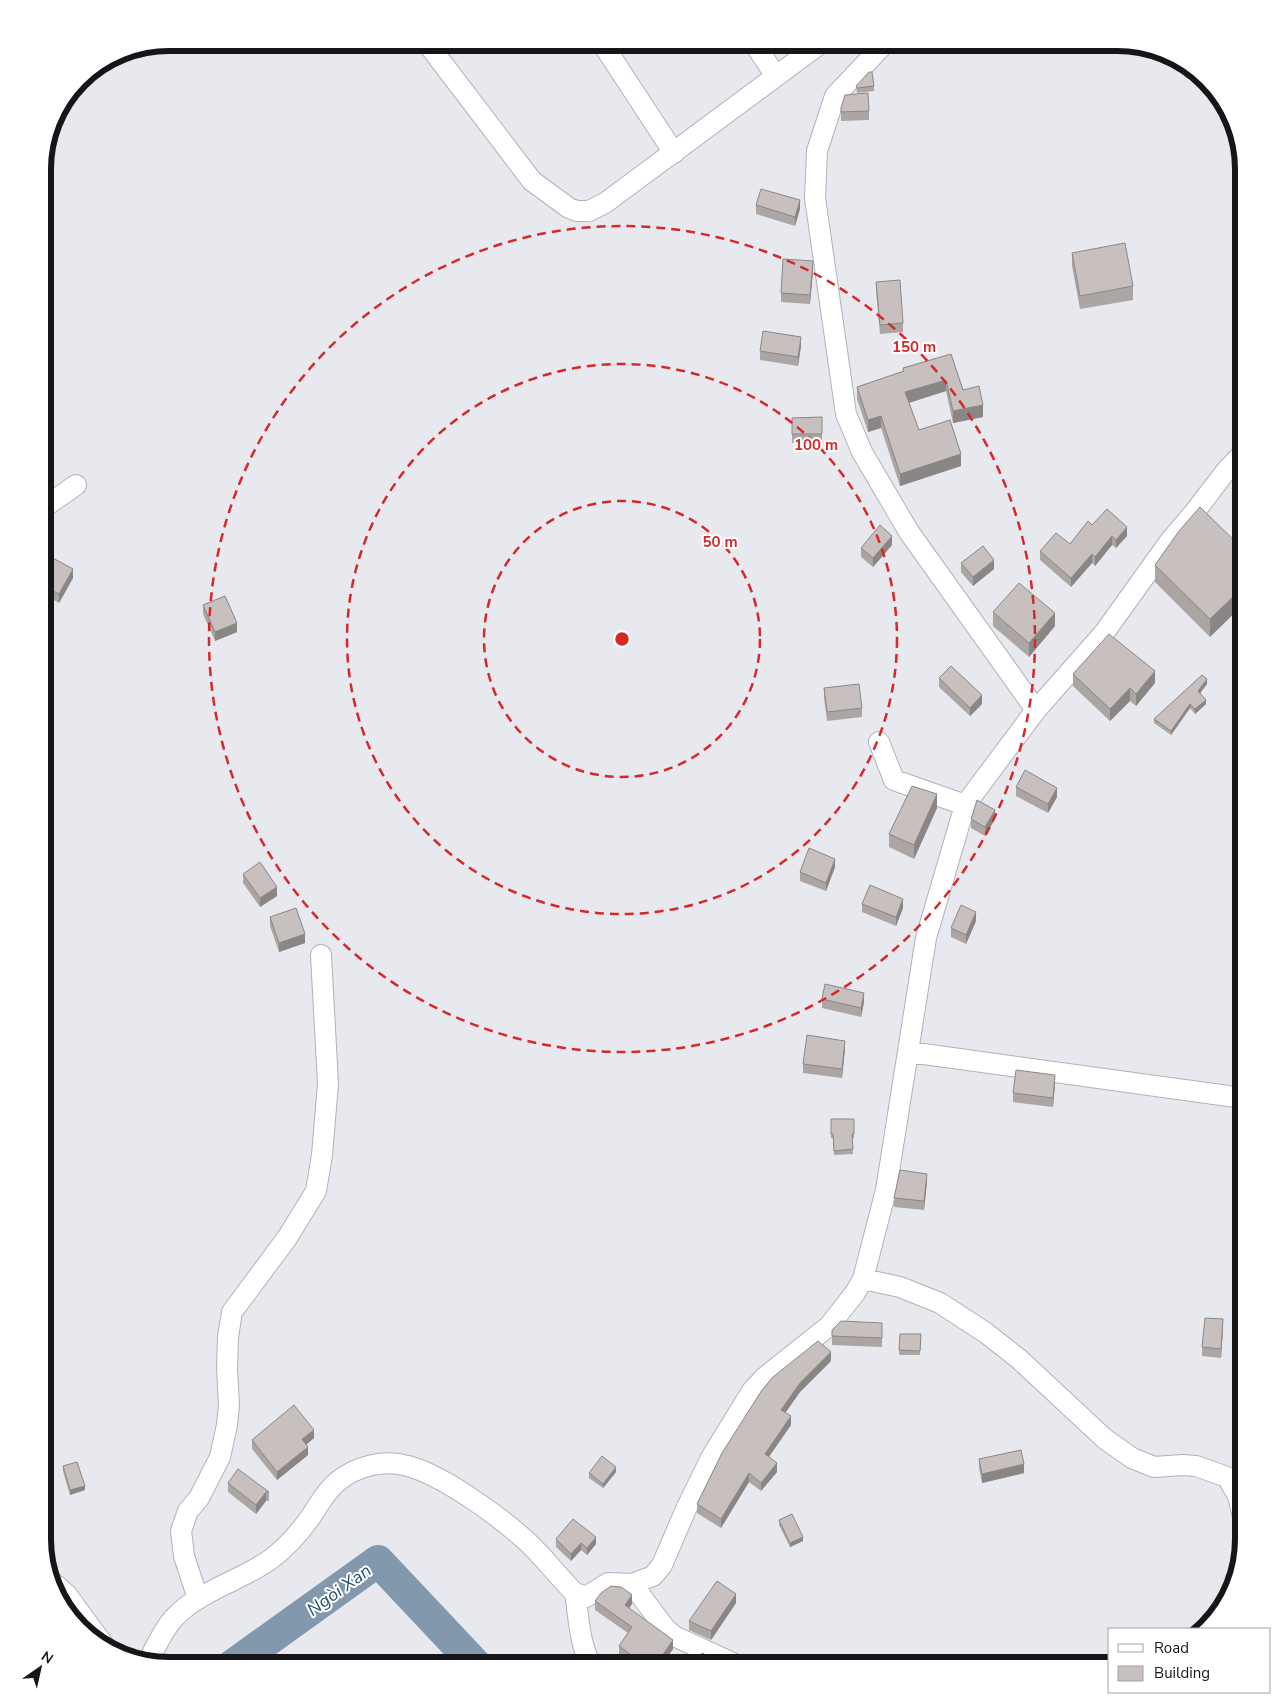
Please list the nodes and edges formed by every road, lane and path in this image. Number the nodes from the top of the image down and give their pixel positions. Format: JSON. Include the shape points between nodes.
{"nodes":[{"id":1,"x":433,"y":52,"type":"edge"},
{"id":2,"x":608,"y":52,"type":"edge"},
{"id":3,"x":760,"y":52,"type":"edge"},
{"id":4,"x":808,"y":52,"type":"edge"},
{"id":5,"x":877,"y":52,"type":"edge"},
{"id":6,"x":775,"y":76,"type":"junction"},
{"id":7,"x":674,"y":152,"type":"junction"},
{"id":8,"x":1235,"y":462,"type":"edge"},
{"id":9,"x":76,"y":485,"type":"dead end"},
{"id":10,"x":52,"y":502,"type":"edge"},
{"id":11,"x":1036,"y":710,"type":"junction"},
{"id":12,"x":879,"y":742,"type":"dead end"},
{"id":13,"x":965,"y":804,"type":"junction"},
{"id":14,"x":321,"y":954,"type":"dead end"},
{"id":15,"x":909,"y":1052,"type":"junction"},
{"id":16,"x":1235,"y":1097,"type":"edge"},
{"id":17,"x":863,"y":1279,"type":"junction"},
{"id":18,"x":1235,"y":1491,"type":"edge"},
{"id":19,"x":632,"y":1584,"type":"junction"},
{"id":20,"x":64,"y":1592,"type":"edge"},
{"id":21,"x":575,"y":1593,"type":"junction"},
{"id":22,"x":198,"y":1599,"type":"junction"},
{"id":23,"x":86,"y":1621,"type":"edge"},
{"id":24,"x":151,"y":1655,"type":"edge"},
{"id":25,"x":586,"y":1657,"type":"edge"},
{"id":26,"x":718,"y":1657,"type":"edge"}],
"edges":[{"from":1,"to":7,"type":"street","via":[[532,181],[569,208],[589,211],[605,203]]},
{"from":2,"to":7,"type":"street"},
{"from":3,"to":6,"type":"street"},
{"from":4,"to":6,"type":"street"},
{"from":5,"to":11,"type":"street","via":[[835,96],[817,151],[815,198],[846,414],[862,452],[909,532]]},
{"from":6,"to":7,"type":"street"},
{"from":8,"to":11,"type":"street","via":[[1170,540],[1104,633]]},
{"from":9,"to":10,"type":"street"},
{"from":11,"to":13,"type":"street"},
{"from":12,"to":13,"type":"street","via":[[894,780]]},
{"from":13,"to":15,"type":"street","via":[[926,938]]},
{"from":14,"to":22,"type":"street","via":[[328,1084],[316,1192],[287,1238],[232,1312],[228,1337],[228,1425],[220,1457],[199,1498],[188,1511],[181,1531],[184,1556]]},
{"from":15,"to":16,"type":"street"},
{"from":15,"to":17,"type":"street","via":[[886,1190]]},
{"from":17,"to":18,"type":"street","via":[[900,1287],[940,1303],[1019,1359],[1105,1439],[1132,1458],[1154,1467],[1196,1466],[1227,1476]]},
{"from":17,"to":19,"type":"street","via":[[829,1326],[752,1391],[712,1456],[662,1565],[653,1576]]},
{"from":19,"to":21,"type":"street","via":[[608,1583],[586,1597]]},
{"from":19,"to":26,"type":"street","via":[[664,1628]]},
{"from":20,"to":23,"type":"street"},
{"from":21,"to":22,"type":"street","via":[[524,1538],[481,1506],[425,1472],[391,1463],[366,1466],[337,1481],[289,1545],[270,1560]]},
{"from":21,"to":25,"type":"street"},
{"from":22,"to":24,"type":"street","via":[[168,1625]]}]}
